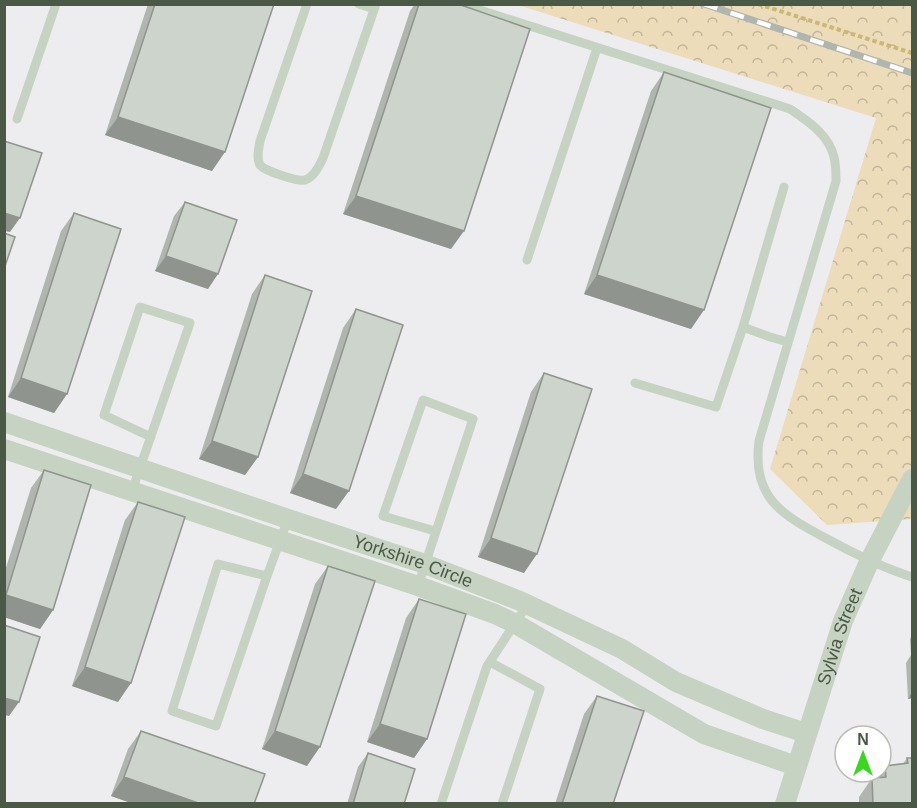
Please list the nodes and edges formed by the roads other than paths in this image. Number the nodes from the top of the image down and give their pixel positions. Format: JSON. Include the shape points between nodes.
{"nodes":[{"id":1,"x":56,"y":4,"type":"edge"},
{"id":2,"x":307,"y":4,"type":"edge"},
{"id":3,"x":359,"y":4,"type":"edge"},
{"id":4,"x":461,"y":4,"type":"edge"},
{"id":5,"x":375,"y":7,"type":"edge"},
{"id":6,"x":597,"y":48,"type":"junction"},
{"id":7,"x":17,"y":119,"type":"dead end"},
{"id":8,"x":784,"y":187,"type":"dead end"},
{"id":9,"x":527,"y":260,"type":"dead end"},
{"id":10,"x":743,"y":327,"type":"junction"},
{"id":11,"x":788,"y":342,"type":"junction"},
{"id":12,"x":635,"y":383,"type":"dead end"},
{"id":13,"x":5,"y":423,"type":"edge"},
{"id":14,"x":151,"y":437,"type":"junction"},
{"id":15,"x":4,"y":449,"type":"edge"},
{"id":16,"x":139,"y":469,"type":"junction"},
{"id":17,"x":912,"y":479,"type":"edge"},
{"id":18,"x":132,"y":491,"type":"junction"},
{"id":19,"x":288,"y":519,"type":"junction"},
{"id":20,"x":435,"y":531,"type":"junction"},
{"id":21,"x":281,"y":542,"type":"junction"},
{"id":22,"x":870,"y":562,"type":"junction"},
{"id":23,"x":424,"y":564,"type":"junction"},
{"id":24,"x":267,"y":576,"type":"junction"},
{"id":25,"x":912,"y":577,"type":"edge"},
{"id":26,"x":417,"y":586,"type":"junction"},
{"id":27,"x":527,"y":604,"type":"junction"},
{"id":28,"x":516,"y":624,"type":"junction"},
{"id":29,"x":490,"y":662,"type":"junction"},
{"id":30,"x":806,"y":733,"type":"junction"},
{"id":31,"x":796,"y":766,"type":"junction"},
{"id":32,"x":441,"y":804,"type":"edge"},
{"id":33,"x":502,"y":804,"type":"edge"},
{"id":34,"x":785,"y":804,"type":"edge"}],
"edges":[{"from":1,"to":7,"type":"lane"},
{"from":2,"to":5,"type":"lane","via":[[258,157],[266,169],[298,180],[307,180],[323,158]]},
{"from":3,"to":5,"type":"lane"},
{"from":4,"to":6,"type":"lane"},
{"from":6,"to":9,"type":"lane"},
{"from":6,"to":11,"type":"lane","via":[[790,109],[825,138],[834,156],[836,181]]},
{"from":8,"to":10,"type":"lane"},
{"from":10,"to":11,"type":"lane"},
{"from":10,"to":12,"type":"lane","via":[[716,407]]},
{"from":11,"to":22,"type":"lane","via":[[759,441],[759,473],[765,490],[776,508],[789,519]]},
{"from":13,"to":16,"type":"street","name":"Yorkshire Circle"},
{"from":14,"to":14,"type":"lane","via":[[190,323],[140,307],[104,415]]},
{"from":14,"to":16,"type":"lane"},
{"from":15,"to":18,"type":"street","name":"Yorkshire Circle"},
{"from":16,"to":18,"type":"lane"},
{"from":16,"to":19,"type":"street","name":"Yorkshire Circle"},
{"from":17,"to":22,"type":"street","name":"Sylvia Street"},
{"from":18,"to":21,"type":"street","name":"Yorkshire Circle"},
{"from":19,"to":21,"type":"lane"},
{"from":19,"to":23,"type":"street","name":"Yorkshire Circle"},
{"from":20,"to":20,"type":"lane","via":[[473,419],[423,399],[383,516]]},
{"from":20,"to":23,"type":"lane"},
{"from":21,"to":24,"type":"lane"},
{"from":21,"to":26,"type":"street","name":"Yorkshire Circle"},
{"from":22,"to":25,"type":"lane"},
{"from":22,"to":30,"type":"street","name":"Sylvia Street","via":[[843,621]]},
{"from":23,"to":26,"type":"lane"},
{"from":23,"to":27,"type":"street","name":"Yorkshire Circle"},
{"from":24,"to":24,"type":"lane","via":[[216,726],[172,711],[218,564]]},
{"from":26,"to":28,"type":"street","name":"Yorkshire Circle"},
{"from":27,"to":28,"type":"lane"},
{"from":27,"to":30,"type":"street","name":"Yorkshire Circle","via":[[622,649],[676,682]]},
{"from":28,"to":29,"type":"lane"},
{"from":28,"to":31,"type":"street","name":"Yorkshire Circle","via":[[704,734]]},
{"from":29,"to":32,"type":"lane"},
{"from":29,"to":33,"type":"lane","via":[[540,689]]},
{"from":30,"to":31,"type":"street","name":"Sylvia Street"},
{"from":31,"to":34,"type":"street","name":"Sylvia Street"}]}
